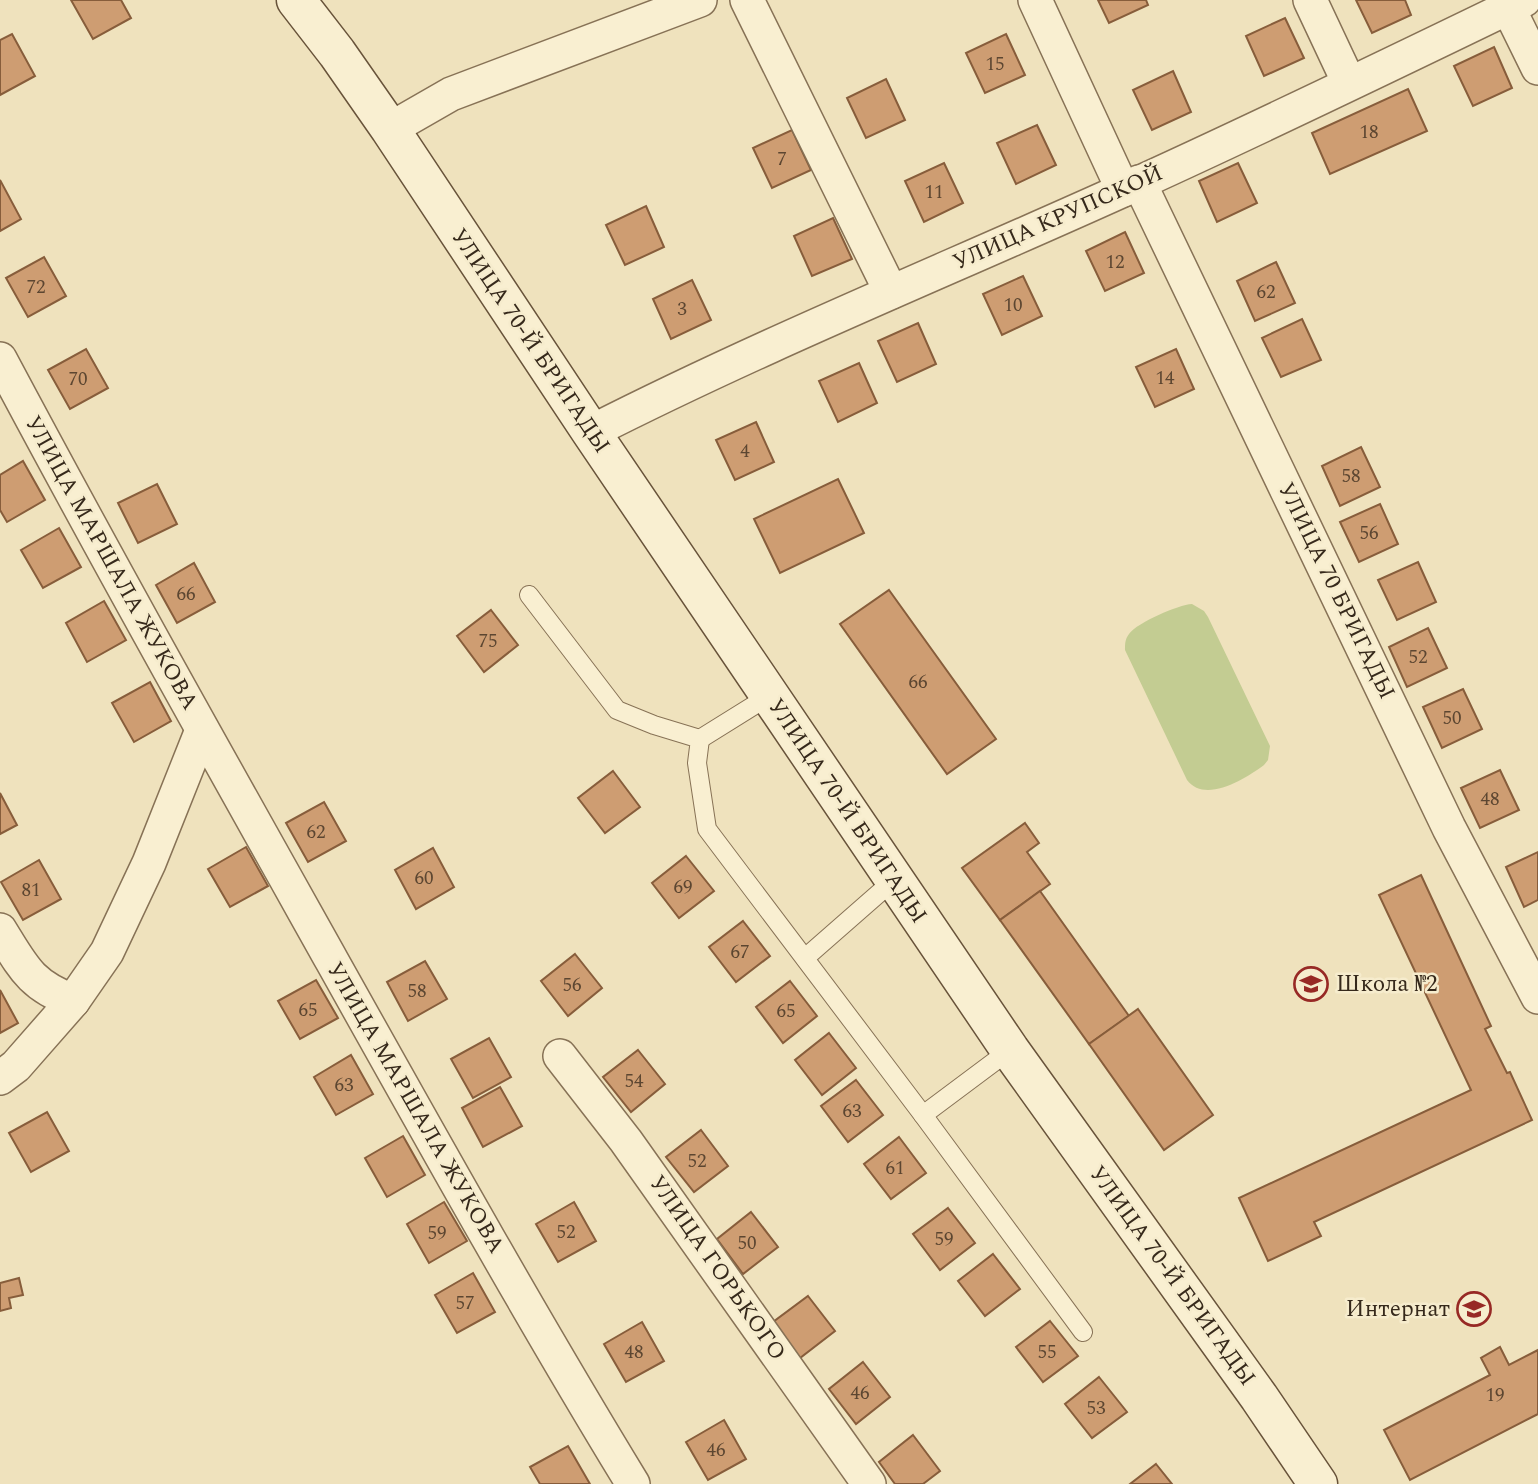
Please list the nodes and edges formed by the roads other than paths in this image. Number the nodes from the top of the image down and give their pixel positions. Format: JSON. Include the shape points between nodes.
{"nodes":[{"id":1,"x":296,"y":0,"type":"edge"},
{"id":2,"x":700,"y":0,"type":"edge"},
{"id":3,"x":747,"y":0,"type":"edge"},
{"id":4,"x":1035,"y":0,"type":"edge"},
{"id":5,"x":1310,"y":0,"type":"edge"},
{"id":6,"x":1516,"y":4,"type":"edge"},
{"id":7,"x":1538,"y":68,"type":"edge"},
{"id":8,"x":1349,"y":83,"type":"junction"},
{"id":9,"x":390,"y":129,"type":"junction"},
{"id":10,"x":1131,"y":186,"type":"junction"},
{"id":11,"x":891,"y":292,"type":"junction"},
{"id":12,"x":0,"y":359,"type":"edge"},
{"id":13,"x":591,"y":432,"type":"junction"},
{"id":14,"x":529,"y":595,"type":"dead end"},
{"id":15,"x":769,"y":696,"type":"junction"},
{"id":16,"x":202,"y":730,"type":"junction"},
{"id":17,"x":700,"y":739,"type":"junction"},
{"id":18,"x":894,"y":880,"type":"junction"},
{"id":19,"x":0,"y":930,"type":"edge"},
{"id":20,"x":805,"y":958,"type":"junction"},
{"id":21,"x":1538,"y":997,"type":"edge"},
{"id":22,"x":73,"y":1001,"type":"junction"},
{"id":23,"x":1010,"y":1050,"type":"junction"},
{"id":24,"x":560,"y":1056,"type":"dead end"},
{"id":25,"x":0,"y":1077,"type":"edge"},
{"id":26,"x":923,"y":1115,"type":"junction"},
{"id":27,"x":1083,"y":1332,"type":"dead end"},
{"id":28,"x":633,"y":1484,"type":"edge"},
{"id":29,"x":869,"y":1484,"type":"edge"},
{"id":30,"x":1318,"y":1484,"type":"edge"}],
"edges":[{"from":1,"to":9,"type":"main road","name":"УЛИЦА 70-Й БРИГАДЫ"},
{"from":2,"to":9,"type":"street","via":[[451,94]]},
{"from":3,"to":11,"type":"street"},
{"from":4,"to":10,"type":"street","name":"УЛИЦА 70 БРИГАДЫ"},
{"from":5,"to":8,"type":"street"},
{"from":6,"to":7,"type":"street"},
{"from":6,"to":8,"type":"street","name":"УЛИЦА КРУПСКОЙ"},
{"from":8,"to":10,"type":"street","name":"УЛИЦА КРУПСКОЙ"},
{"from":9,"to":13,"type":"main road","name":"УЛИЦА 70-Й БРИГАДЫ"},
{"from":10,"to":11,"type":"street","name":"УЛИЦА КРУПСКОЙ"},
{"from":10,"to":21,"type":"street","name":"УЛИЦА 70 БРИГАДЫ"},
{"from":11,"to":13,"type":"street","name":"УЛИЦА КРУПСКОЙ"},
{"from":12,"to":16,"type":"street","name":"УЛИЦА МАРШАЛА ЖУКОВА"},
{"from":13,"to":15,"type":"main road","name":"УЛИЦА 70-Й БРИГАДЫ"},
{"from":14,"to":17,"type":"lane","via":[[617,710]]},
{"from":15,"to":17,"type":"lane"},
{"from":15,"to":18,"type":"main road","name":"УЛИЦА 70-Й БРИГАДЫ"},
{"from":16,"to":22,"type":"street","name":"УЛИЦА МАРШАЛА ЖУКОВА","via":[[130,907],[107,952]]},
{"from":16,"to":28,"type":"street","name":"УЛИЦА МАРШАЛА ЖУКОВА"},
{"from":17,"to":20,"type":"lane","via":[[697,763],[707,828]]},
{"from":18,"to":20,"type":"lane"},
{"from":18,"to":23,"type":"main road","name":"УЛИЦА 70-Й БРИГАДЫ"},
{"from":19,"to":22,"type":"street","via":[[26,971],[48,992]]},
{"from":20,"to":26,"type":"lane"},
{"from":22,"to":25,"type":"street","name":"УЛИЦА МАРШАЛА ЖУКОВА","via":[[16,1066]]},
{"from":23,"to":26,"type":"lane"},
{"from":23,"to":30,"type":"main road","name":"УЛИЦА 70-Й БРИГАДЫ"},
{"from":24,"to":29,"type":"street","name":"УЛИЦА ГОРЬКОГО","via":[[634,1152]]},
{"from":26,"to":27,"type":"lane"}]}
